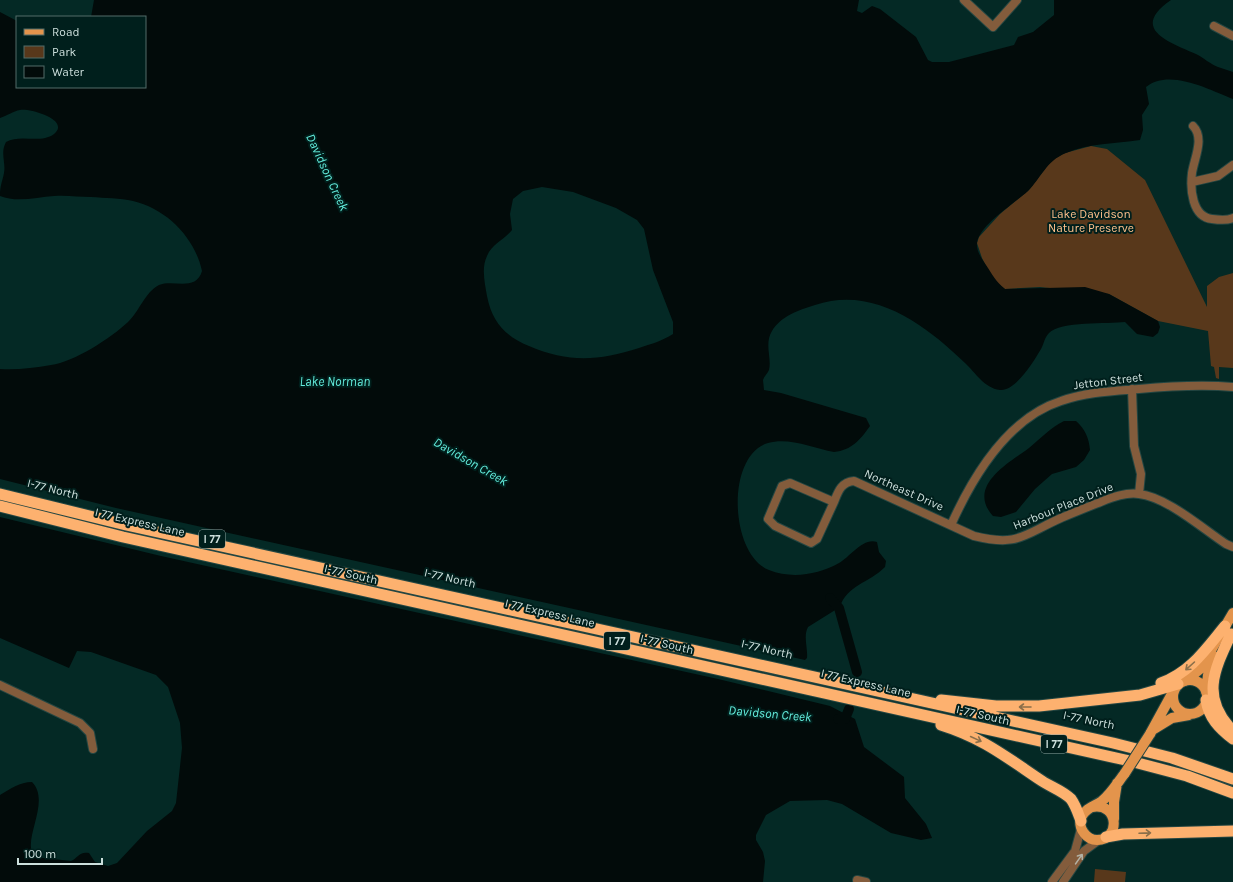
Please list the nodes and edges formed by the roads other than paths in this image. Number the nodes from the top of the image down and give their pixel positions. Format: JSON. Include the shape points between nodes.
{"nodes":[{"id":1,"x":1017,"y":0,"type":"edge"},
{"id":2,"x":969,"y":2,"type":"edge"},
{"id":3,"x":1214,"y":26,"type":"dead end"},
{"id":4,"x":1233,"y":36,"type":"edge"},
{"id":5,"x":1193,"y":126,"type":"dead end"},
{"id":6,"x":1233,"y":165,"type":"edge"},
{"id":7,"x":1192,"y":182,"type":"junction"},
{"id":8,"x":1233,"y":218,"type":"edge"},
{"id":9,"x":1233,"y":387,"type":"edge"},
{"id":10,"x":1132,"y":390,"type":"junction"},
{"id":11,"x":0,"y":488,"type":"edge"},
{"id":12,"x":0,"y":494,"type":"edge"},
{"id":13,"x":1139,"y":494,"type":"junction"},
{"id":14,"x":0,"y":500,"type":"edge"},
{"id":15,"x":834,"y":502,"type":"junction"},
{"id":16,"x":0,"y":506,"type":"edge"},
{"id":17,"x":951,"y":525,"type":"junction"},
{"id":18,"x":1229,"y":546,"type":"edge"},
{"id":19,"x":1233,"y":553,"type":"edge"},
{"id":20,"x":1233,"y":613,"type":"edge"},
{"id":21,"x":1229,"y":630,"type":"edge"},
{"id":22,"x":0,"y":685,"type":"edge"},
{"id":23,"x":1179,"y":685,"type":"junction"},
{"id":24,"x":1206,"y":696,"type":"junction"},
{"id":25,"x":937,"y":700,"type":"junction"},
{"id":26,"x":1084,"y":700,"type":"junction"},
{"id":27,"x":873,"y":704,"type":"junction"},
{"id":28,"x":1190,"y":714,"type":"junction"},
{"id":29,"x":1233,"y":731,"type":"edge"},
{"id":30,"x":1152,"y":732,"type":"junction"},
{"id":31,"x":1233,"y":739,"type":"edge"},
{"id":32,"x":93,"y":749,"type":"dead end"},
{"id":33,"x":1233,"y":773,"type":"edge"},
{"id":34,"x":1233,"y":779,"type":"edge"},
{"id":35,"x":1117,"y":783,"type":"junction"},
{"id":36,"x":1233,"y":787,"type":"edge"},
{"id":37,"x":1233,"y":793,"type":"edge"},
{"id":38,"x":1092,"y":807,"type":"junction"},
{"id":39,"x":1114,"y":821,"type":"junction"},
{"id":40,"x":1081,"y":825,"type":"junction"},
{"id":41,"x":1233,"y":831,"type":"edge"},
{"id":42,"x":1102,"y":839,"type":"junction"},
{"id":43,"x":857,"y":880,"type":"dead end"},
{"id":44,"x":866,"y":882,"type":"edge"},
{"id":45,"x":1052,"y":882,"type":"edge"},
{"id":46,"x":1063,"y":882,"type":"edge"}],
"edges":[{"from":1,"to":2,"type":"street","via":[[993,27]]},
{"from":3,"to":4,"type":"street"},
{"from":5,"to":7,"type":"street","via":[[1198,134]]},
{"from":6,"to":7,"type":"street","via":[[1218,176]]},
{"from":7,"to":8,"type":"street","via":[[1194,202],[1201,214],[1210,219]]},
{"from":9,"to":10,"type":"street","name":"Jetton Street","via":[[1179,385]]},
{"from":10,"to":13,"type":"street","via":[[1134,446],[1141,474]]},
{"from":10,"to":17,"type":"street","name":"Jetton Street","via":[[1079,396],[1051,404],[1030,417],[984,463]]},
{"from":11,"to":25,"type":"highway","name":"I-77 North","number":"I 77","via":[[120,519]]},
{"from":12,"to":34,"type":"highway","name":"I 77 Express Lane","number":"I 77","via":[[126,525],[1113,743],[1172,758]]},
{"from":13,"to":17,"type":"street","name":"Harbour Place Drive","via":[[1114,497],[1060,518],[1024,537],[1010,540],[993,541],[974,536]]},
{"from":13,"to":18,"type":"street","name":"Harbour Place Drive","via":[[1169,506]]},
{"from":14,"to":36,"type":"highway","name":"I 77 Express Lane","number":"I 77","via":[[125,532],[1131,756],[1188,771]]},
{"from":15,"to":15,"type":"street","name":"Northeast Drive","via":[[818,539],[811,543],[775,526],[768,519],[779,491],[785,484],[796,485]]},
{"from":15,"to":17,"type":"street","name":"Northeast Drive","via":[[842,485],[854,481]]},
{"from":16,"to":27,"type":"highway","name":"I-77 South","number":"I 77","via":[[131,539]]},
{"from":18,"to":19,"type":"street"},
{"from":20,"to":21,"type":"main road"},
{"from":21,"to":23,"type":"main road","via":[[1200,669]]},
{"from":21,"to":24,"type":"main road","via":[[1212,662]]},
{"from":21,"to":26,"type":"highway","one_way":true,"via":[[1196,661],[1170,680]]},
{"from":21,"to":29,"type":"highway","via":[[1212,684],[1218,709]]},
{"from":22,"to":32,"type":"street","via":[[80,723],[90,733]]},
{"from":23,"to":24,"type":"main road","via":[[1196,681],[1202,686]]},
{"from":23,"to":26,"type":"highway","via":[[1140,695]]},
{"from":23,"to":28,"type":"main road","via":[[1173,698],[1175,705],[1180,711]]},
{"from":23,"to":30,"type":"main road"},
{"from":24,"to":28,"type":"main road","via":[[1201,710]]},
{"from":24,"to":31,"type":"highway","via":[[1208,710],[1214,721]]},
{"from":26,"to":25,"type":"highway","one_way":true,"via":[[1024,707]]},
{"from":25,"to":33,"type":"highway","name":"I-77 North","number":"I 77","via":[[1140,744]]},
{"from":27,"to":37,"type":"highway","name":"I-77 South","number":"I 77","via":[[1130,761],[1187,776]]},
{"from":27,"to":40,"type":"highway","one_way":true,"via":[[959,731],[998,750],[1068,796],[1076,806]]},
{"from":28,"to":30,"type":"main road","via":[[1172,718]]},
{"from":30,"to":35,"type":"main road","bridge":true},
{"from":35,"to":38,"type":"main road","via":[[1102,801]]},
{"from":35,"to":39,"type":"main road","via":[[1113,806]]},
{"from":38,"to":39,"type":"main road","via":[[1106,809]]},
{"from":38,"to":40,"type":"main road","via":[[1085,811]]},
{"from":39,"to":42,"type":"main road","via":[[1113,829]]},
{"from":40,"to":42,"type":"main road","via":[[1088,838]]},
{"from":40,"to":45,"type":"street","via":[[1077,847]]},
{"from":42,"to":41,"type":"highway","one_way":true,"via":[[1123,834]]},
{"from":46,"to":42,"type":"street","one_way":true,"via":[[1084,851]]},
{"from":43,"to":44,"type":"street"}]}
